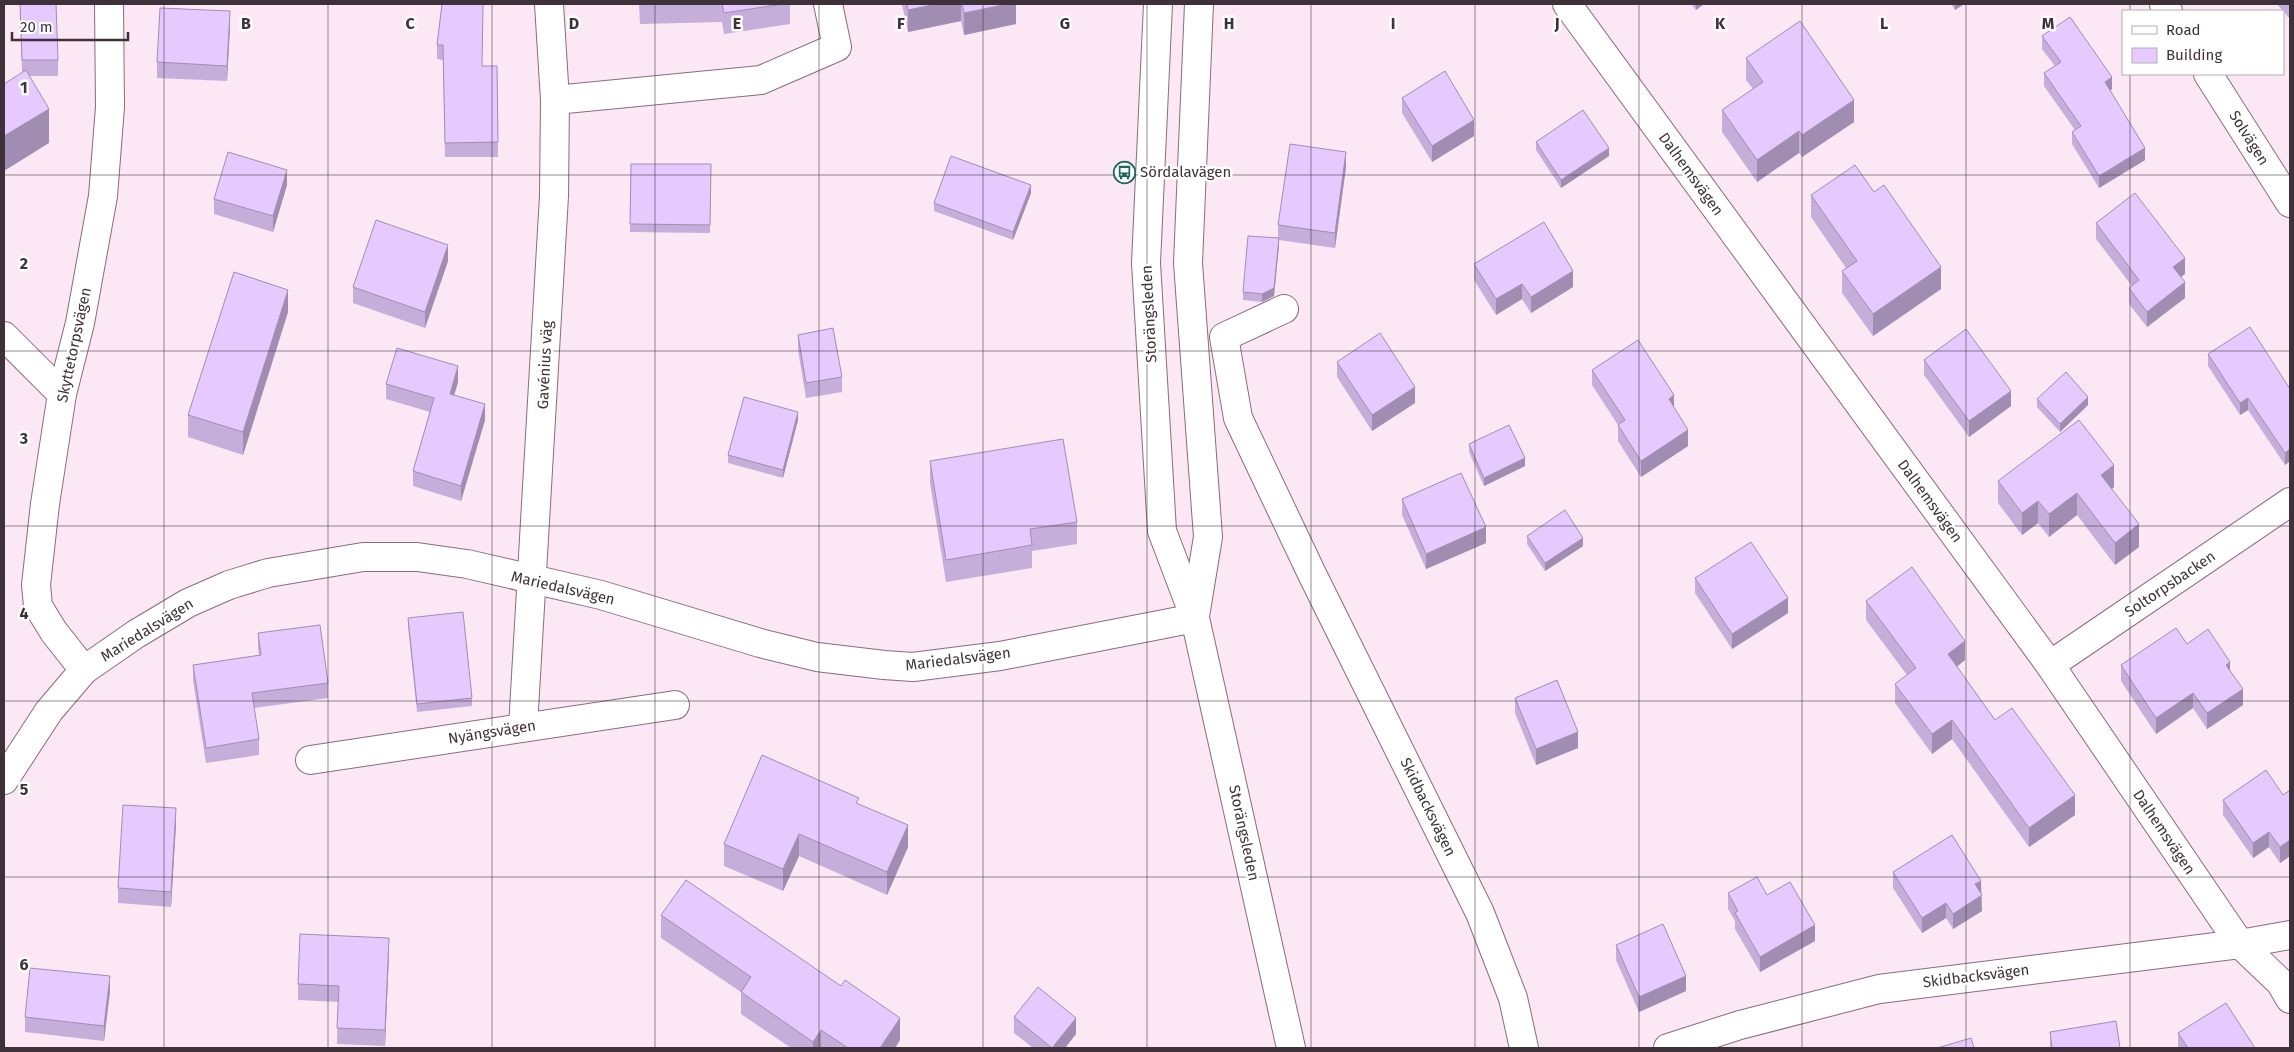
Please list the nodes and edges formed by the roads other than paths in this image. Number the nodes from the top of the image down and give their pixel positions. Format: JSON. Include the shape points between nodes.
{"nodes":[{"id":1,"x":109,"y":4,"type":"edge"},
{"id":2,"x":549,"y":4,"type":"edge"},
{"id":3,"x":828,"y":4,"type":"edge"},
{"id":4,"x":1158,"y":4,"type":"edge"},
{"id":5,"x":1199,"y":4,"type":"edge"},
{"id":6,"x":1567,"y":4,"type":"edge"},
{"id":7,"x":2209,"y":75,"type":"edge"},
{"id":8,"x":555,"y":100,"type":"junction"},
{"id":9,"x":2290,"y":203,"type":"edge"},
{"id":10,"x":1284,"y":308,"type":"dead end"},
{"id":11,"x":4,"y":336,"type":"edge"},
{"id":12,"x":62,"y":394,"type":"junction"},
{"id":13,"x":2290,"y":502,"type":"edge"},
{"id":14,"x":533,"y":580,"type":"junction"},
{"id":15,"x":1195,"y":618,"type":"junction"},
{"id":16,"x":2050,"y":665,"type":"junction"},
{"id":17,"x":84,"y":670,"type":"junction"},
{"id":18,"x":675,"y":705,"type":"dead end"},
{"id":19,"x":523,"y":727,"type":"junction"},
{"id":20,"x":310,"y":760,"type":"dead end"},
{"id":21,"x":4,"y":780,"type":"edge"},
{"id":22,"x":2290,"y":934,"type":"edge"},
{"id":23,"x":2240,"y":944,"type":"junction"},
{"id":24,"x":2290,"y":999,"type":"edge"},
{"id":25,"x":1291,"y":1048,"type":"edge"},
{"id":26,"x":1524,"y":1048,"type":"edge"},
{"id":27,"x":1668,"y":1048,"type":"edge"}],
"edges":[{"from":1,"to":12,"type":"street","name":"Skyttetorpsvägen","via":[[110,107],[103,196],[80,323]]},
{"from":2,"to":8,"type":"street","name":"Gavénius väg"},
{"from":3,"to":8,"type":"street","via":[[837,47],[761,80]]},
{"from":4,"to":15,"type":"street","name":"Storängsleden","via":[[1146,263],[1162,531]]},
{"from":5,"to":15,"type":"street","name":"Storängsleden","via":[[1188,263],[1208,537]]},
{"from":6,"to":16,"type":"street","name":"Dalhemsvägen"},
{"from":7,"to":9,"type":"street","name":"Solvägen"},
{"from":8,"to":14,"type":"street","name":"Gavénius väg","via":[[554,196]]},
{"from":10,"to":26,"type":"street","name":"Skidbacksvägen","via":[[1224,337],[1238,418],[1480,913],[1513,998]]},
{"from":11,"to":12,"type":"street"},
{"from":12,"to":17,"type":"street","name":"Skyttetorpsvägen","via":[[36,585],[38,606]]},
{"from":13,"to":16,"type":"street","name":"Soltorpsbacken"},
{"from":14,"to":15,"type":"street","name":"Mariedalsvägen","via":[[601,595],[816,657],[884,666],[913,667],[1000,656]]},
{"from":14,"to":17,"type":"street","name":"Mariedalsvägen","via":[[417,556],[363,557],[307,565],[228,585],[188,603]]},
{"from":14,"to":19,"type":"street","name":"Gavénius väg"},
{"from":15,"to":25,"type":"street","name":"Storängsleden"},
{"from":16,"to":23,"type":"street","name":"Dalhemsvägen"},
{"from":17,"to":21,"type":"street","name":"Mariedalsvägen","via":[[49,711]]},
{"from":18,"to":19,"type":"street","name":"Nyängsvägen"},
{"from":19,"to":20,"type":"street","name":"Nyängsvägen"},
{"from":22,"to":23,"type":"street","name":"Skidbacksvägen"},
{"from":23,"to":24,"type":"street","name":"Dalhemsvägen","via":[[2280,982]]},
{"from":23,"to":27,"type":"street","name":"Skidbacksvägen","via":[[1879,989],[1740,1025]]}]}
